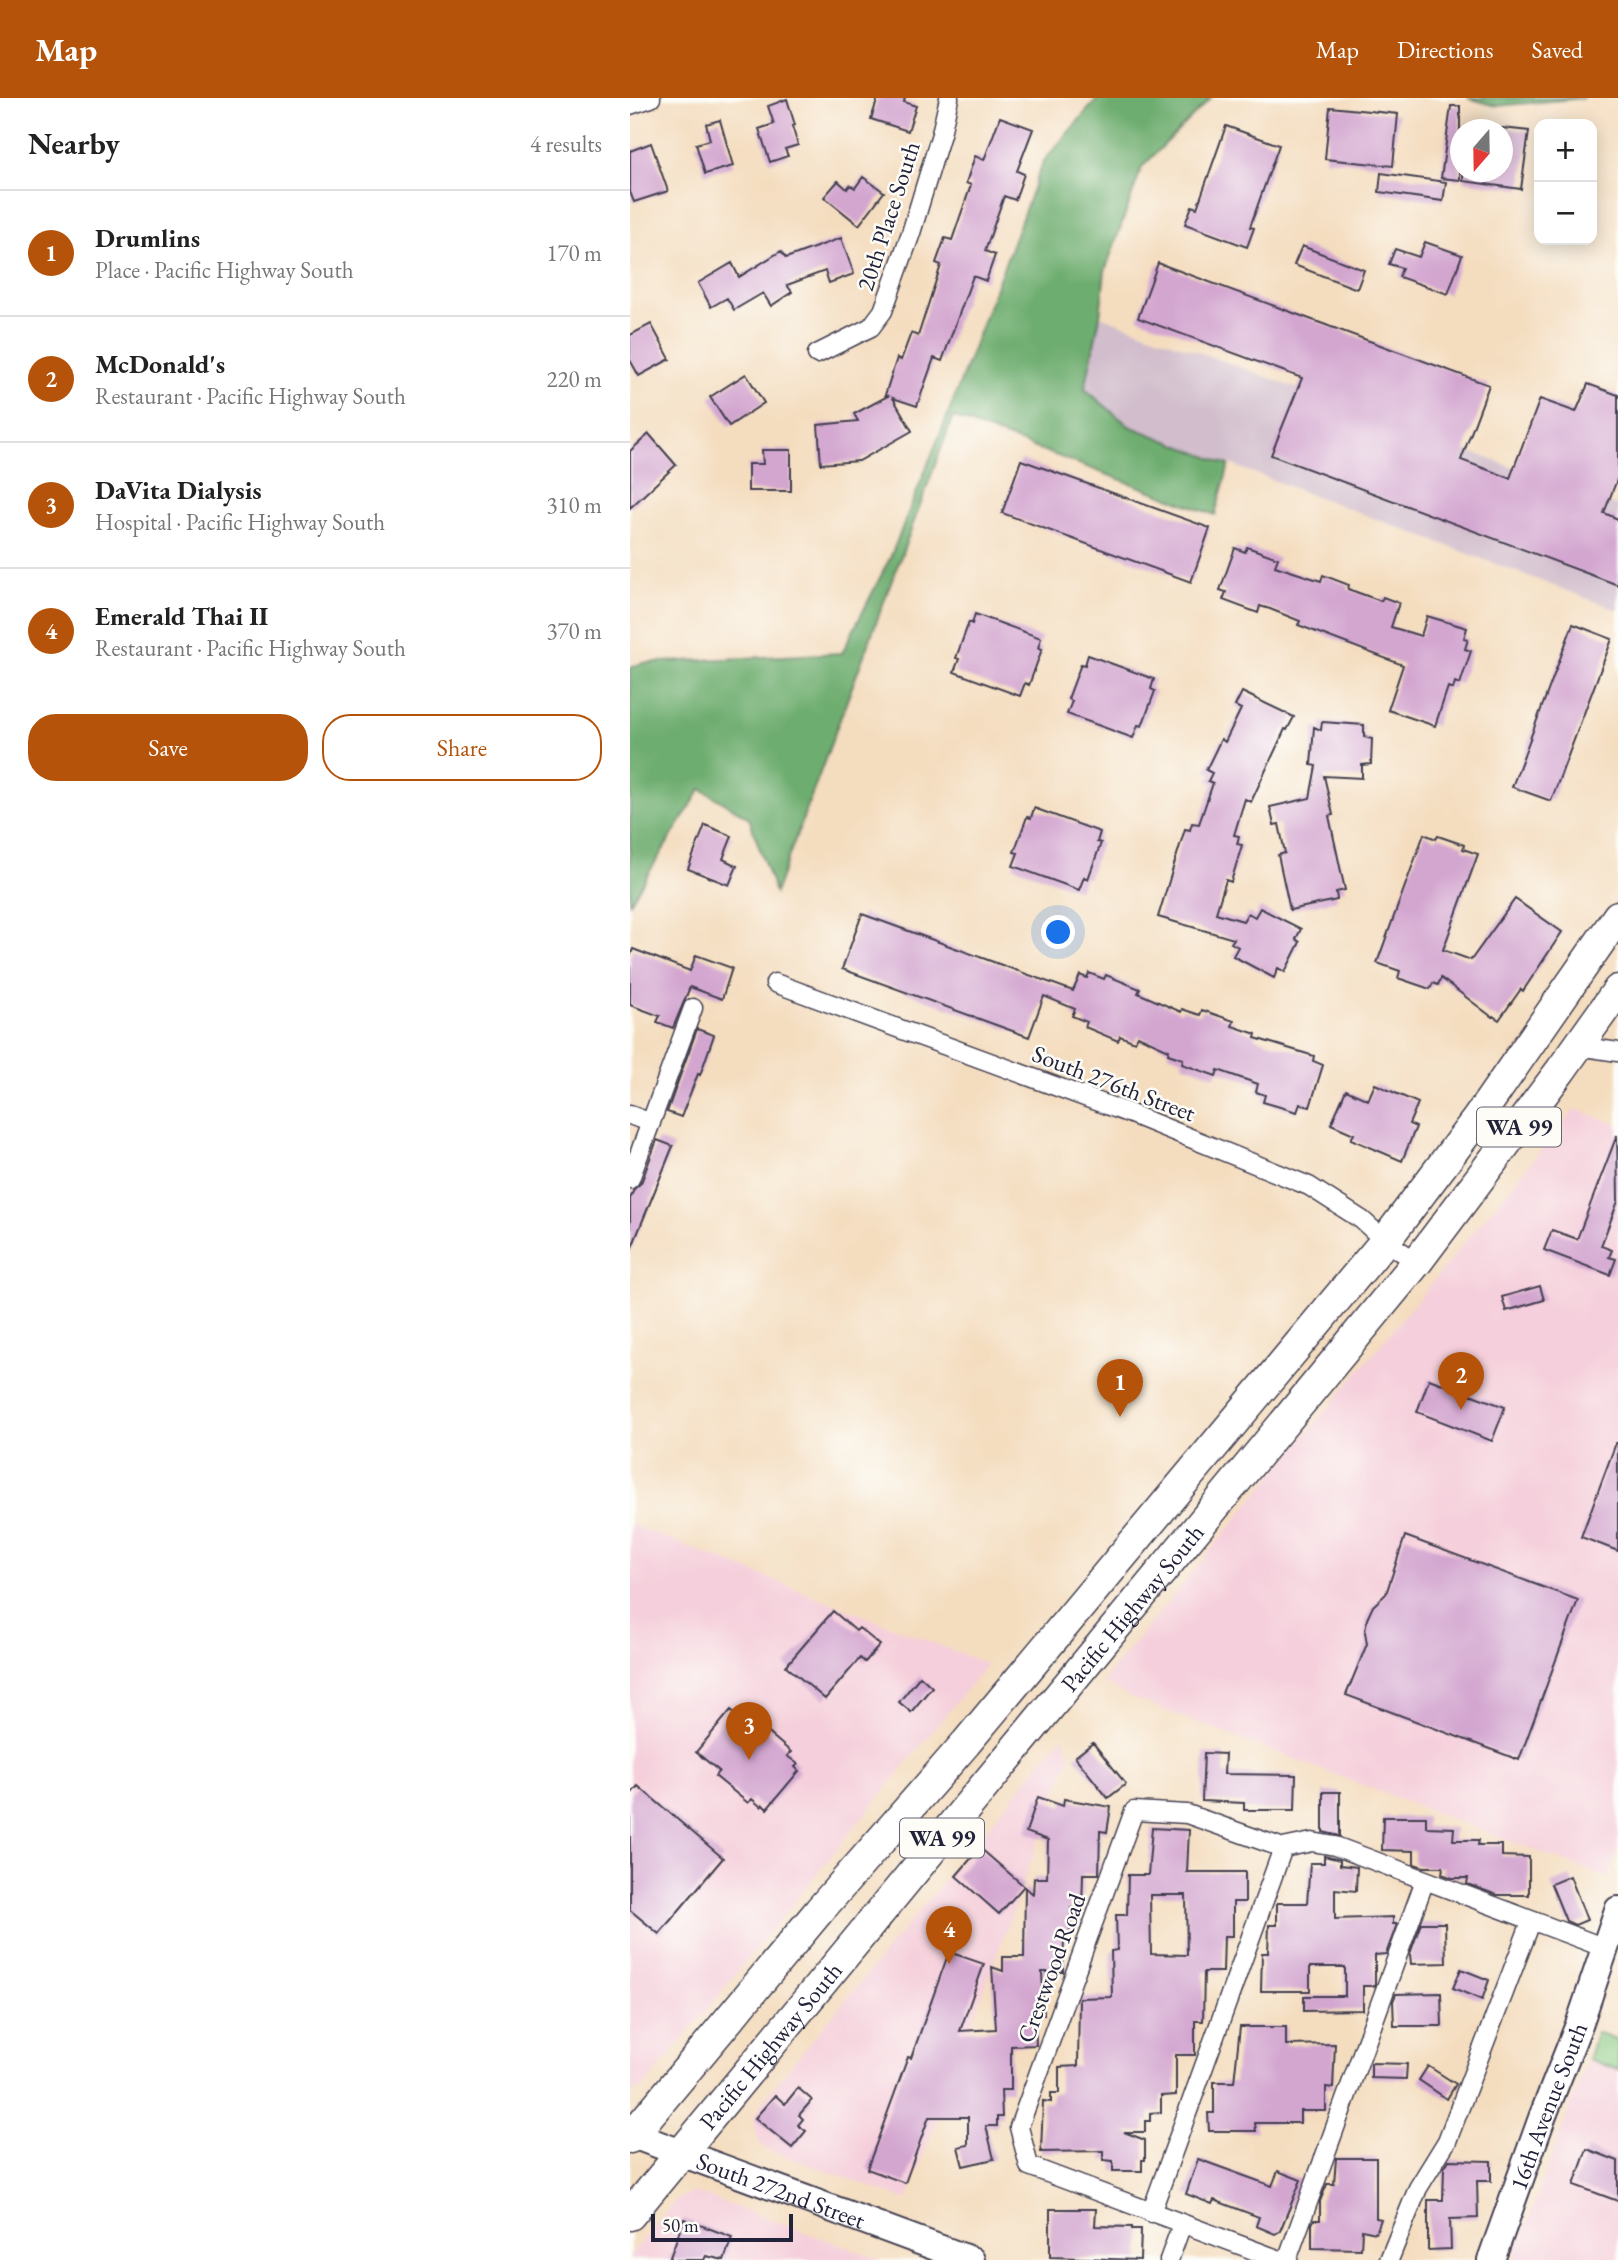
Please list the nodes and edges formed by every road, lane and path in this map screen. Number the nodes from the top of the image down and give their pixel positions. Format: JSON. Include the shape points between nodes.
{"nodes":[{"id":1,"x":949,"y":98,"type":"edge"},
{"id":2,"x":817,"y":354,"type":"dead end"},
{"id":3,"x":1618,"y":916,"type":"edge"},
{"id":4,"x":775,"y":983,"type":"dead end"},
{"id":5,"x":1618,"y":990,"type":"edge"},
{"id":6,"x":693,"y":1008,"type":"dead end"},
{"id":7,"x":1578,"y":1046,"type":"junction"},
{"id":8,"x":1618,"y":1052,"type":"edge"},
{"id":9,"x":630,"y":1115,"type":"edge"},
{"id":10,"x":651,"y":1123,"type":"junction"},
{"id":11,"x":630,"y":1180,"type":"edge"},
{"id":12,"x":1385,"y":1241,"type":"junction"},
{"id":13,"x":1418,"y":1262,"type":"junction"},
{"id":14,"x":1283,"y":1848,"type":"junction"},
{"id":15,"x":1424,"y":1880,"type":"junction"},
{"id":16,"x":1618,"y":1910,"type":"edge"},
{"id":17,"x":1531,"y":1922,"type":"junction"},
{"id":18,"x":1605,"y":1948,"type":"junction"},
{"id":19,"x":631,"y":2135,"type":"edge"},
{"id":20,"x":681,"y":2154,"type":"junction"},
{"id":21,"x":1151,"y":2213,"type":"junction"},
{"id":22,"x":630,"y":2216,"type":"edge"},
{"id":23,"x":1182,"y":2224,"type":"junction"},
{"id":24,"x":971,"y":2260,"type":"edge"},
{"id":25,"x":1168,"y":2260,"type":"edge"},
{"id":26,"x":1280,"y":2260,"type":"edge"},
{"id":27,"x":1287,"y":2260,"type":"edge"},
{"id":28,"x":1389,"y":2260,"type":"edge"},
{"id":29,"x":1491,"y":2260,"type":"edge"}],
"edges":[{"from":1,"to":2,"type":"street","name":"20th Place South","via":[[911,233],[883,311],[871,327]]},
{"from":3,"to":12,"type":"main road","name":"Pacific Highway South","number":"WA 99"},
{"from":4,"to":12,"type":"street","name":"South 276th Street","via":[[1131,1114],[1309,1186],[1362,1220]]},
{"from":5,"to":7,"type":"main road","name":"Pacific Highway South","number":"WA 99"},
{"from":6,"to":10,"type":"street"},
{"from":7,"to":8,"type":"street"},
{"from":7,"to":13,"type":"main road","name":"Pacific Highway South","number":"WA 99"},
{"from":9,"to":10,"type":"street"},
{"from":10,"to":11,"type":"street"},
{"from":12,"to":13,"type":"street","name":"South 276th Street"},
{"from":12,"to":19,"type":"main road","name":"Pacific Highway South","number":"WA 99"},
{"from":13,"to":20,"type":"main road","name":"Pacific Highway South","number":"WA 99"},
{"from":14,"to":15,"type":"street","name":"Crestwood Road","via":[[1312,1842],[1335,1846]]},
{"from":14,"to":21,"type":"street"},
{"from":14,"to":21,"type":"street","name":"Crestwood Road","via":[[1187,1814],[1134,1811],[1019,2127],[1028,2166]]},
{"from":15,"to":17,"type":"street","name":"Crestwood Road"},
{"from":15,"to":27,"type":"street"},
{"from":16,"to":18,"type":"main road","name":"16th Avenue South"},
{"from":17,"to":18,"type":"street","name":"Crestwood Road"},
{"from":17,"to":28,"type":"street","via":[[1447,2141],[1418,2188]]},
{"from":18,"to":29,"type":"main road","name":"16th Avenue South"},
{"from":19,"to":20,"type":"main road","name":"South 272nd Street"},
{"from":20,"to":22,"type":"main road","name":"Pacific Highway South","number":"WA 99"},
{"from":20,"to":24,"type":"main road","name":"South 272nd Street"},
{"from":21,"to":23,"type":"street","name":"Crestwood Road"},
{"from":23,"to":25,"type":"street"},
{"from":23,"to":26,"type":"street","name":"Crestwood Road"}]}
